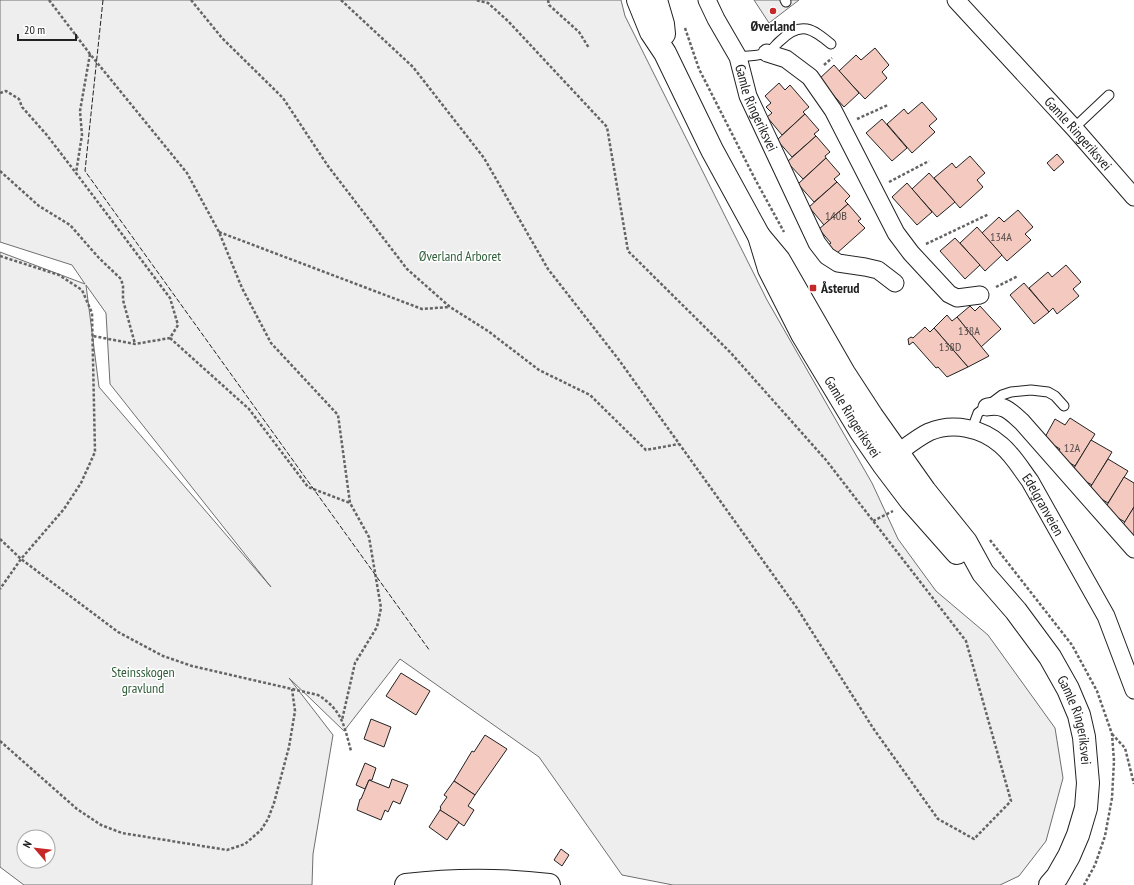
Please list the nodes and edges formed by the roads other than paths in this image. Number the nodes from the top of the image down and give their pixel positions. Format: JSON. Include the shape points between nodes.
{"nodes":[{"id":1,"x":638,"y":0,"type":"edge"},
{"id":2,"x":656,"y":0,"type":"edge"},
{"id":3,"x":707,"y":0,"type":"edge"},
{"id":4,"x":956,"y":0,"type":"edge"},
{"id":5,"x":831,"y":44,"type":"dead end"},
{"id":6,"x":665,"y":53,"type":"junction"},
{"id":7,"x":767,"y":53,"type":"junction"},
{"id":8,"x":738,"y":57,"type":"junction"},
{"id":9,"x":1109,"y":95,"type":"dead end"},
{"id":10,"x":1074,"y":128,"type":"junction"},
{"id":11,"x":1134,"y":197,"type":"edge"},
{"id":12,"x":895,"y":283,"type":"dead end"},
{"id":13,"x":980,"y":295,"type":"road end"},
{"id":14,"x":1064,"y":406,"type":"dead end"},
{"id":15,"x":987,"y":407,"type":"junction"},
{"id":16,"x":972,"y":429,"type":"junction"},
{"id":17,"x":891,"y":458,"type":"junction"},
{"id":18,"x":1134,"y":549,"type":"edge"},
{"id":19,"x":1134,"y":690,"type":"edge"},
{"id":20,"x":406,"y":885,"type":"edge"},
{"id":21,"x":549,"y":885,"type":"edge"},
{"id":22,"x":1050,"y":885,"type":"edge"}],
"edges":[{"from":1,"to":6,"type":"main road","name":"Gamle Ringeriksvei","via":[[651,32]]},
{"from":2,"to":6,"type":"main road","name":"Gamle Ringeriksvei","via":[[663,24]]},
{"from":3,"to":8,"type":"street","name":"Gamle Ringeriksvei"},
{"from":4,"to":10,"type":"street","name":"Gamle Ringeriksvei"},
{"from":5,"to":7,"type":"lane","via":[[816,32],[806,28],[784,37]]},
{"from":6,"to":17,"type":"main road","name":"Gamle Ringeriksvei","via":[[712,150],[759,236],[769,269],[802,334],[861,432]]},
{"from":7,"to":8,"type":"lane"},
{"from":7,"to":13,"type":"street","name":"Gamle Ringeriksvei","via":[[786,59],[810,77],[833,110],[896,233],[911,253],[949,294],[957,298]]},
{"from":8,"to":12,"type":"street","name":"Gamle Ringeriksvei","via":[[748,96],[817,243],[827,256],[838,263],[878,270]]},
{"from":9,"to":10,"type":"lane"},
{"from":10,"to":11,"type":"street","name":"Gamle Ringeriksvei"},
{"from":14,"to":15,"type":"lane","via":[[1051,394],[1031,390],[1002,395]]},
{"from":15,"to":16,"type":"lane","via":[[978,413]]},
{"from":15,"to":18,"type":"street","via":[[1006,408],[1022,422]]},
{"from":16,"to":17,"type":"street","name":"Edelgranveien","via":[[939,429],[928,433]]},
{"from":16,"to":19,"type":"street","name":"Edelgranveien","via":[[1002,445],[1030,481],[1106,616]]},
{"from":17,"to":22,"type":"main road","name":"Gamle Ringeriksvei","via":[[911,501],[952,548],[983,573],[1016,610],[1050,657],[1068,689],[1084,738],[1088,782],[1086,808],[1070,856]]},
{"from":20,"to":21,"type":"main road","via":[[484,880]]}]}
